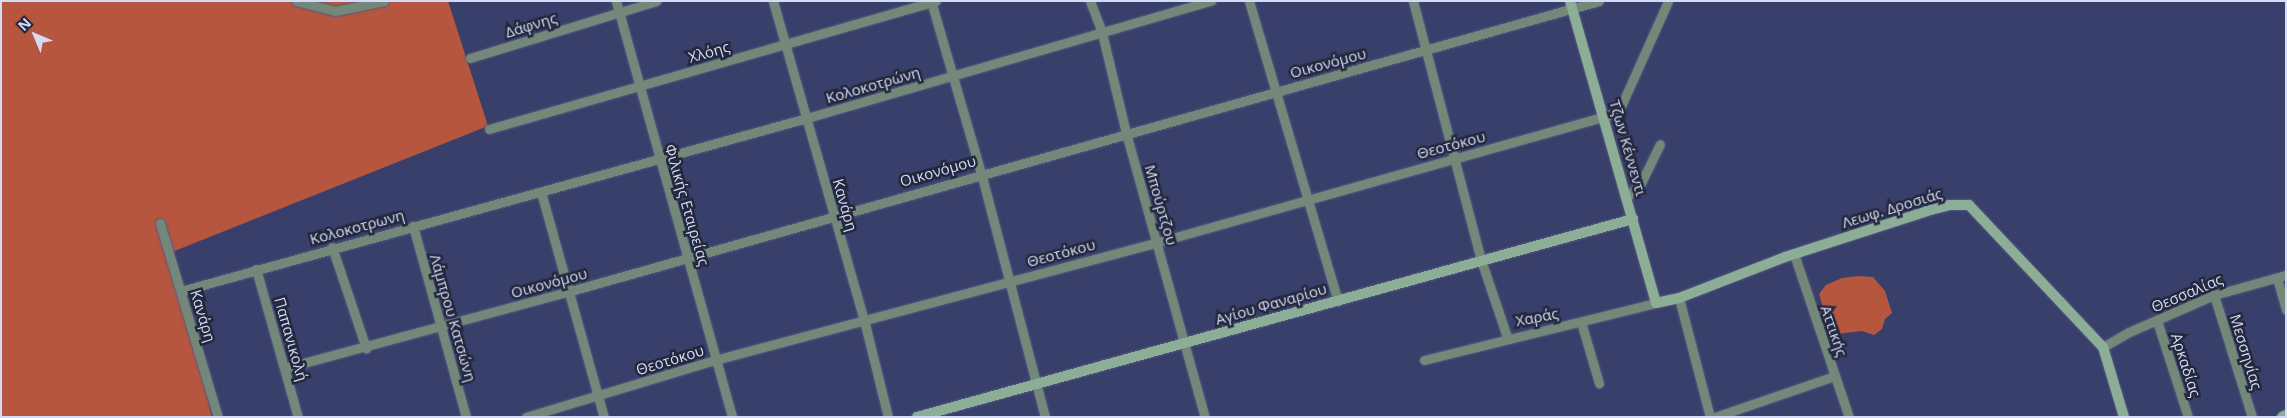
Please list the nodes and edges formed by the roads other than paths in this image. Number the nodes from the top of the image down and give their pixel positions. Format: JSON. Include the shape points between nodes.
{"nodes":[{"id":1,"x":296,"y":1,"type":"edge"},
{"id":2,"x":384,"y":1,"type":"edge"},
{"id":3,"x":616,"y":1,"type":"edge"},
{"id":4,"x":657,"y":1,"type":"edge"},
{"id":5,"x":773,"y":1,"type":"edge"},
{"id":6,"x":1090,"y":1,"type":"edge"},
{"id":7,"x":1211,"y":1,"type":"edge"},
{"id":8,"x":1249,"y":1,"type":"edge"},
{"id":9,"x":1413,"y":1,"type":"edge"},
{"id":10,"x":1599,"y":1,"type":"edge"},
{"id":11,"x":1668,"y":1,"type":"edge"},
{"id":12,"x":933,"y":2,"type":"edge"},
{"id":13,"x":1572,"y":6,"type":"edge"},
{"id":14,"x":619,"y":12,"type":"junction"},
{"id":15,"x":1102,"y":34,"type":"junction"},
{"id":16,"x":787,"y":44,"type":"junction"},
{"id":17,"x":1426,"y":51,"type":"junction"},
{"id":18,"x":470,"y":58,"type":"dead end"},
{"id":19,"x":953,"y":76,"type":"junction"},
{"id":20,"x":640,"y":86,"type":"junction"},
{"id":21,"x":1276,"y":92,"type":"junction"},
{"id":22,"x":807,"y":118,"type":"junction"},
{"id":23,"x":1603,"y":118,"type":"junction"},
{"id":24,"x":489,"y":129,"type":"dead end"},
{"id":25,"x":1126,"y":133,"type":"junction"},
{"id":26,"x":1660,"y":144,"type":"dead end"},
{"id":27,"x":659,"y":158,"type":"junction"},
{"id":28,"x":1453,"y":159,"type":"junction"},
{"id":29,"x":981,"y":173,"type":"junction"},
{"id":30,"x":541,"y":192,"type":"junction"},
{"id":31,"x":1627,"y":197,"type":"junction"},
{"id":32,"x":1308,"y":199,"type":"junction"},
{"id":33,"x":834,"y":215,"type":"junction"},
{"id":34,"x":1633,"y":219,"type":"junction"},
{"id":35,"x":160,"y":223,"type":"dead end"},
{"id":36,"x":413,"y":226,"type":"junction"},
{"id":37,"x":1158,"y":242,"type":"junction"},
{"id":38,"x":332,"y":247,"type":"junction"},
{"id":39,"x":1794,"y":254,"type":"junction"},
{"id":40,"x":688,"y":257,"type":"junction"},
{"id":41,"x":1481,"y":260,"type":"junction"},
{"id":42,"x":256,"y":269,"type":"junction"},
{"id":43,"x":2282,"y":276,"type":"edge"},
{"id":44,"x":1008,"y":282,"type":"junction"},
{"id":45,"x":181,"y":291,"type":"junction"},
{"id":46,"x":567,"y":292,"type":"junction"},
{"id":47,"x":2214,"y":295,"type":"junction"},
{"id":48,"x":1679,"y":298,"type":"junction"},
{"id":49,"x":1338,"y":301,"type":"junction"},
{"id":50,"x":1656,"y":303,"type":"junction"},
{"id":51,"x":2286,"y":310,"type":"edge"},
{"id":52,"x":864,"y":320,"type":"junction"},
{"id":53,"x":1582,"y":322,"type":"junction"},
{"id":54,"x":2157,"y":322,"type":"junction"},
{"id":55,"x":441,"y":326,"type":"junction"},
{"id":56,"x":1507,"y":337,"type":"junction"},
{"id":57,"x":1186,"y":343,"type":"junction"},
{"id":58,"x":2103,"y":347,"type":"junction"},
{"id":59,"x":366,"y":348,"type":"junction"},
{"id":60,"x":714,"y":360,"type":"junction"},
{"id":61,"x":1424,"y":360,"type":"dead end"},
{"id":62,"x":285,"y":368,"type":"junction"},
{"id":63,"x":1835,"y":376,"type":"junction"},
{"id":64,"x":1036,"y":382,"type":"junction"},
{"id":65,"x":1599,"y":383,"type":"dead end"},
{"id":66,"x":599,"y":396,"type":"junction"},
{"id":67,"x":2286,"y":415,"type":"edge"},
{"id":68,"x":218,"y":417,"type":"edge"},
{"id":69,"x":298,"y":417,"type":"edge"},
{"id":70,"x":466,"y":417,"type":"edge"},
{"id":71,"x":526,"y":417,"type":"edge"},
{"id":72,"x":604,"y":417,"type":"edge"},
{"id":73,"x":732,"y":417,"type":"edge"},
{"id":74,"x":888,"y":417,"type":"edge"},
{"id":75,"x":917,"y":417,"type":"edge"},
{"id":76,"x":1045,"y":417,"type":"edge"},
{"id":77,"x":1205,"y":417,"type":"edge"},
{"id":78,"x":1710,"y":417,"type":"edge"},
{"id":79,"x":1714,"y":417,"type":"edge"},
{"id":80,"x":1849,"y":417,"type":"edge"},
{"id":81,"x":2124,"y":417,"type":"edge"},
{"id":82,"x":2188,"y":417,"type":"edge"},
{"id":83,"x":2252,"y":417,"type":"edge"},
{"id":84,"x":2282,"y":417,"type":"edge"}],
"edges":[{"from":1,"to":2,"type":"street","via":[[335,11]]},
{"from":3,"to":14,"type":"street","name":"Φιλικής Εταιρείας"},
{"from":4,"to":14,"type":"street","name":"Δάφνης"},
{"from":5,"to":16,"type":"street","name":"Κανάρη"},
{"from":6,"to":15,"type":"street","name":"Μπούρτζου"},
{"from":7,"to":15,"type":"street","name":"Κολοκοτρώνη"},
{"from":8,"to":21,"type":"street"},
{"from":9,"to":17,"type":"street"},
{"from":10,"to":13,"type":"street","name":"Οικονόμου"},
{"from":11,"to":23,"type":"street","name":"Θεοτόκου","via":[[1622,109]]},
{"from":12,"to":16,"type":"street","name":"Χλόης"},
{"from":12,"to":19,"type":"street"},
{"from":13,"to":17,"type":"street","name":"Οικονόμου"},
{"from":13,"to":23,"type":"street","name":"Τζων Κέννεντι"},
{"from":14,"to":18,"type":"street","name":"Δάφνης"},
{"from":14,"to":20,"type":"street","name":"Φιλικής Εταιρείας"},
{"from":15,"to":19,"type":"street","name":"Κολοκοτρώνη"},
{"from":15,"to":25,"type":"street","name":"Μπούρτζου"},
{"from":16,"to":20,"type":"street","name":"Χλόης"},
{"from":16,"to":22,"type":"street","name":"Κανάρη"},
{"from":17,"to":21,"type":"street","name":"Οικονόμου"},
{"from":17,"to":28,"type":"street"},
{"from":19,"to":22,"type":"street","name":"Κολοκοτρώνη"},
{"from":19,"to":29,"type":"street"},
{"from":20,"to":24,"type":"street","name":"Χλόης"},
{"from":20,"to":27,"type":"street","name":"Φιλικής Εταιρείας"},
{"from":21,"to":25,"type":"street","name":"Οικονόμου"},
{"from":21,"to":32,"type":"street"},
{"from":22,"to":27,"type":"street","name":"Κολοκοτρώνη"},
{"from":22,"to":33,"type":"street","name":"Κανάρη"},
{"from":23,"to":28,"type":"street","name":"Θεοτόκου"},
{"from":23,"to":31,"type":"street","name":"Τζων Κέννεντι"},
{"from":25,"to":29,"type":"street","name":"Οικονόμου"},
{"from":25,"to":37,"type":"street","name":"Μπούρτζου"},
{"from":26,"to":31,"type":"street","via":[[1641,184]]},
{"from":27,"to":30,"type":"street","name":"Κολοκοτρώνη"},
{"from":27,"to":40,"type":"street","name":"Φιλικής Εταιρείας"},
{"from":28,"to":32,"type":"street","name":"Θεοτόκου"},
{"from":28,"to":41,"type":"street"},
{"from":29,"to":33,"type":"street","name":"Οικονόμου"},
{"from":29,"to":44,"type":"street"},
{"from":30,"to":36,"type":"street","name":"Κολοκοτρωνη"},
{"from":30,"to":46,"type":"street"},
{"from":31,"to":34,"type":"street","name":"Τζων Κέννεντι"},
{"from":32,"to":37,"type":"street","name":"Θεοτόκου"},
{"from":32,"to":49,"type":"street"},
{"from":33,"to":40,"type":"street","name":"Οικονόμου"},
{"from":33,"to":52,"type":"street","name":"Κανάρη"},
{"from":34,"to":41,"type":"street","name":"Αγίου Φαναρίου"},
{"from":34,"to":50,"type":"street","name":"Τζων Κέννεντι"},
{"from":35,"to":45,"type":"street","name":"Κανάρη"},
{"from":36,"to":38,"type":"street","name":"Κολοκοτρωνη"},
{"from":36,"to":55,"type":"street","name":"Λάμπρου Κατσώνη"},
{"from":37,"to":44,"type":"street","name":"Θεοτόκου"},
{"from":37,"to":57,"type":"street","name":"Μπούρτζου"},
{"from":38,"to":42,"type":"street","name":"Κολοκοτρωνη"},
{"from":38,"to":59,"type":"street"},
{"from":39,"to":48,"type":"street","name":"Λεωφ. Δροσιάς"},
{"from":39,"to":58,"type":"street","name":"Λεωφ. Δροσιάς","via":[[1927,211],[1949,205],[1969,205]]},
{"from":39,"to":63,"type":"street","name":"Αττικής"},
{"from":40,"to":46,"type":"street","name":"Οικονόμου"},
{"from":40,"to":60,"type":"street","name":"Φιλικής Εταιρείας"},
{"from":41,"to":49,"type":"street","name":"Αγίου Φαναρίου"},
{"from":41,"to":56,"type":"street"},
{"from":42,"to":45,"type":"street","name":"Κολοκοτρωνη"},
{"from":42,"to":62,"type":"street","name":"Παπανικολή"},
{"from":43,"to":47,"type":"street","name":"Θεσσαλίας"},
{"from":43,"to":51,"type":"street"},
{"from":44,"to":52,"type":"street","name":"Θεοτόκου"},
{"from":44,"to":64,"type":"street"},
{"from":45,"to":68,"type":"street","name":"Κανάρη"},
{"from":46,"to":55,"type":"street","name":"Οικονόμου"},
{"from":46,"to":66,"type":"street"},
{"from":47,"to":54,"type":"street","name":"Θεσσαλίας"},
{"from":47,"to":83,"type":"street","name":"Μεσσηνίας"},
{"from":48,"to":50,"type":"street","name":"Λεωφ. Δροσιάς"},
{"from":48,"to":78,"type":"street"},
{"from":49,"to":57,"type":"street","name":"Αγίου Φαναρίου"},
{"from":50,"to":53,"type":"street","name":"Χαράς"},
{"from":52,"to":60,"type":"street","name":"Θεοτόκου"},
{"from":52,"to":74,"type":"street","name":"Κανάρη"},
{"from":53,"to":56,"type":"street","name":"Χαράς"},
{"from":53,"to":65,"type":"street"},
{"from":54,"to":58,"type":"street","name":"Θεσσαλίας"},
{"from":54,"to":82,"type":"street","name":"Αρκαδίας"},
{"from":55,"to":59,"type":"street","name":"Οικονόμου"},
{"from":55,"to":70,"type":"street","name":"Λάμπρου Κατσώνη"},
{"from":56,"to":61,"type":"street","name":"Χαράς"},
{"from":57,"to":64,"type":"street","name":"Αγίου Φαναρίου"},
{"from":57,"to":77,"type":"street","name":"Μπούρτζου"},
{"from":58,"to":81,"type":"street","name":"Λεωφ. Δροσιάς"},
{"from":59,"to":62,"type":"street","name":"Οικονόμου"},
{"from":60,"to":66,"type":"street","name":"Θεοτόκου"},
{"from":60,"to":73,"type":"street","name":"Φιλικής Εταιρείας"},
{"from":62,"to":69,"type":"street","name":"Παπανικολή"},
{"from":63,"to":79,"type":"street"},
{"from":63,"to":80,"type":"street","name":"Αττικής"},
{"from":64,"to":75,"type":"street","name":"Αγίου Φαναρίου"},
{"from":64,"to":76,"type":"street"},
{"from":66,"to":71,"type":"street","name":"Θεοτόκου"},
{"from":66,"to":72,"type":"street"},
{"from":67,"to":84,"type":"street"}]}
